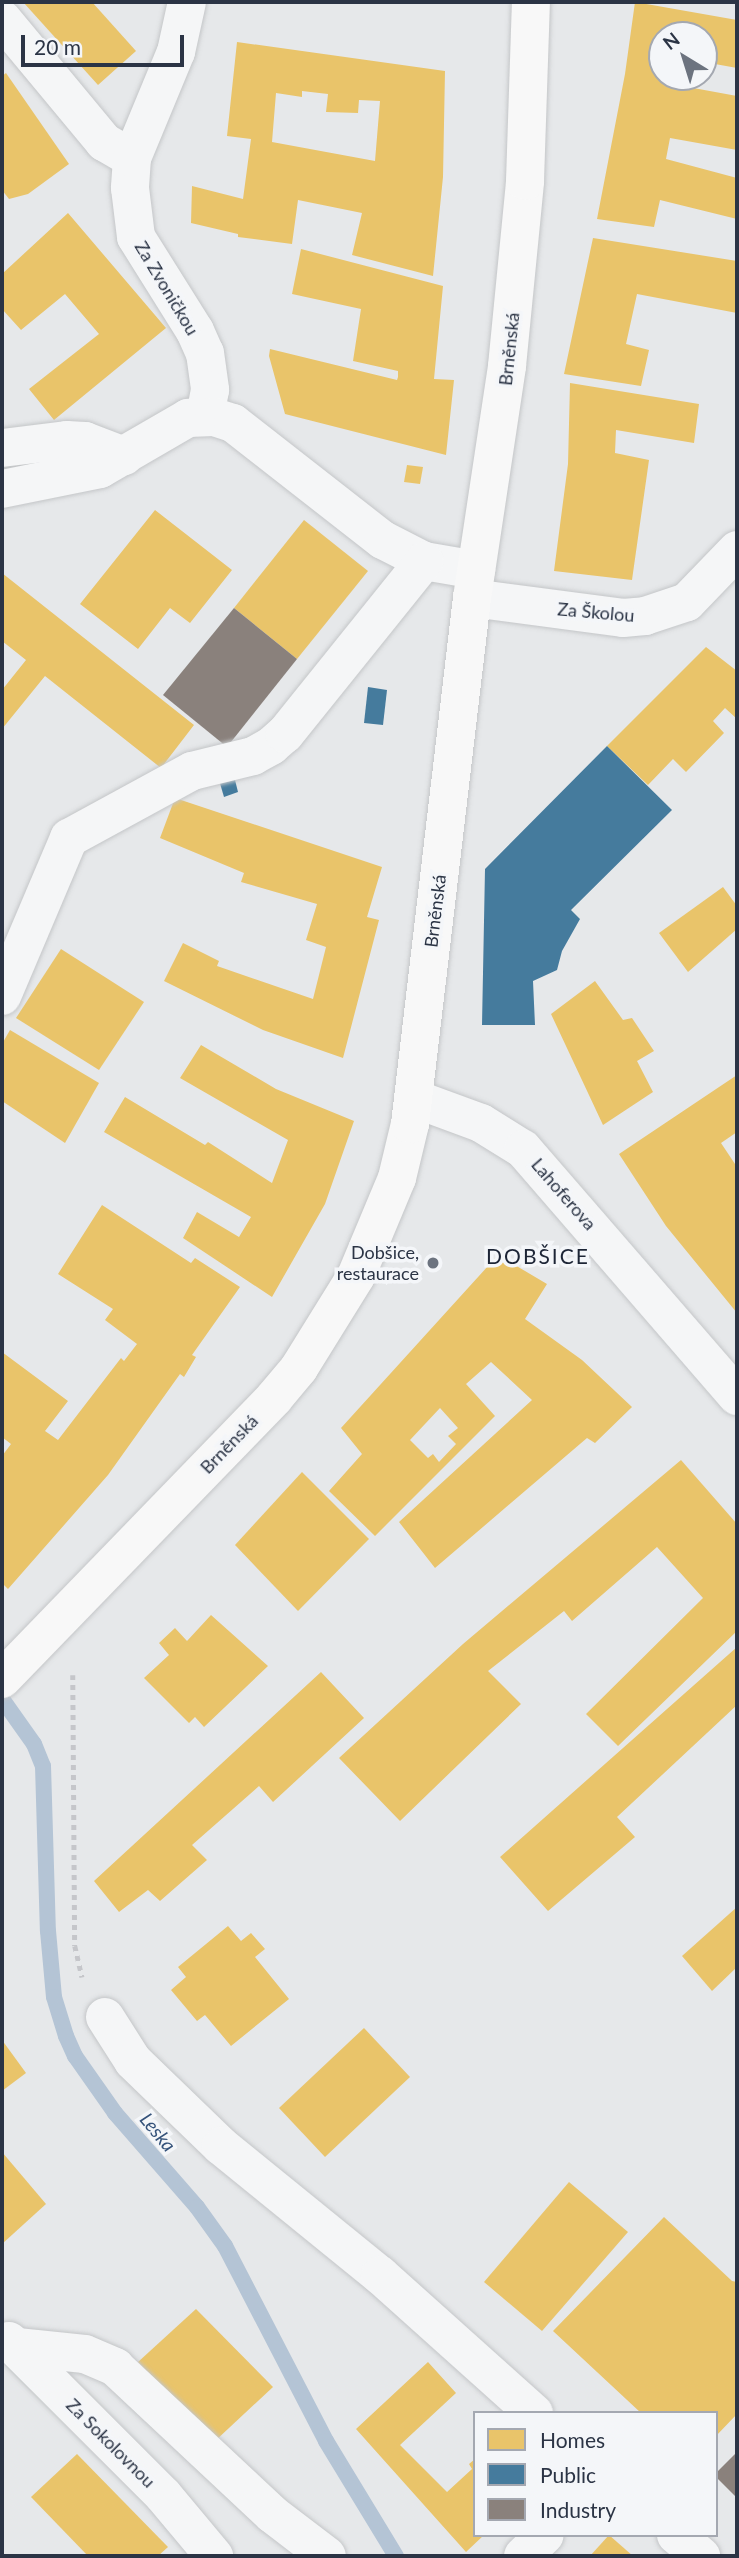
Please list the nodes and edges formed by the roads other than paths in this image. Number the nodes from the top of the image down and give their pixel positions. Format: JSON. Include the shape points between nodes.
{"nodes":[{"id":1,"x":187,"y":2,"type":"edge"},
{"id":2,"x":531,"y":2,"type":"edge"},
{"id":3,"x":2,"y":19,"type":"edge"},
{"id":4,"x":132,"y":158,"type":"junction"},
{"id":5,"x":205,"y":416,"type":"junction"},
{"id":6,"x":2,"y":448,"type":"edge"},
{"id":7,"x":124,"y":456,"type":"junction"},
{"id":8,"x":2,"y":489,"type":"edge"},
{"id":9,"x":737,"y":550,"type":"edge"},
{"id":10,"x":424,"y":561,"type":"junction"},
{"id":11,"x":474,"y":584,"type":"junction"},
{"id":12,"x":2,"y":996,"type":"edge"},
{"id":13,"x":413,"y":1098,"type":"junction"},
{"id":14,"x":737,"y":1396,"type":"edge"},
{"id":15,"x":8,"y":1672,"type":"edge"},
{"id":16,"x":105,"y":2017,"type":"road end"},
{"id":17,"x":9,"y":2341,"type":"edge"},
{"id":18,"x":532,"y":2411,"type":"edge"},
{"id":19,"x":543,"y":2537,"type":"edge"},
{"id":20,"x":678,"y":2537,"type":"edge"},
{"id":21,"x":214,"y":2556,"type":"edge"},
{"id":22,"x":327,"y":2556,"type":"edge"},
{"id":23,"x":523,"y":2556,"type":"edge"},
{"id":24,"x":701,"y":2556,"type":"edge"}],
"edges":[{"from":1,"to":4,"type":"street","via":[[176,52]]},
{"from":2,"to":11,"type":"main road","name":"Brněnská","via":[[531,76],[519,250],[507,366]]},
{"from":3,"to":4,"type":"street","via":[[104,142]]},
{"from":4,"to":5,"type":"street","name":"Za Zvoničkou","via":[[130,188],[136,237],[205,352],[210,390]]},
{"from":5,"to":7,"type":"street","via":[[180,421]]},
{"from":5,"to":10,"type":"street","via":[[233,423],[383,540]]},
{"from":6,"to":7,"type":"street","via":[[67,440]]},
{"from":7,"to":8,"type":"street","via":[[75,476]]},
{"from":9,"to":11,"type":"street","name":"Za Školou","via":[[687,602],[645,616],[623,618]]},
{"from":10,"to":11,"type":"street"},
{"from":10,"to":12,"type":"street","via":[[271,746],[253,756],[192,771],[69,838]]},
{"from":11,"to":13,"type":"main road","name":"Brněnská"},
{"from":13,"to":14,"type":"street","name":"Lahoferova","via":[[481,1123],[523,1149]]},
{"from":13,"to":15,"type":"main road","name":"Brněnská","via":[[405,1151],[385,1210],[356,1276],[319,1339],[274,1398]]},
{"from":16,"to":18,"type":"street","via":[[133,2061],[221,2147],[380,2275]]},
{"from":17,"to":21,"type":"street","name":"Za Sokolovnou","via":[[163,2495]]},
{"from":17,"to":22,"type":"street","via":[[85,2354],[115,2367],[272,2514]]},
{"from":19,"to":23,"type":"street"},
{"from":20,"to":24,"type":"street"}]}
